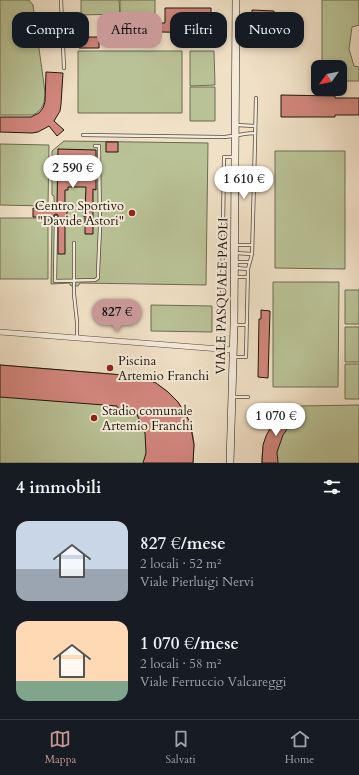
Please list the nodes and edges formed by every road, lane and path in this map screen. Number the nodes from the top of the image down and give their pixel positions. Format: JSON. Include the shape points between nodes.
{"nodes":[{"id":1,"x":61,"y":0,"type":"edge"},
{"id":2,"x":236,"y":0,"type":"edge"},
{"id":3,"x":64,"y":68,"type":"dead end"},
{"id":4,"x":256,"y":98,"type":"dead end"},
{"id":5,"x":235,"y":125,"type":"junction"},
{"id":6,"x":256,"y":126,"type":"junction"},
{"id":7,"x":255,"y":133,"type":"junction"},
{"id":8,"x":83,"y":135,"type":"dead end"},
{"id":9,"x":235,"y":136,"type":"junction"},
{"id":10,"x":95,"y":146,"type":"dead end"},
{"id":11,"x":235,"y":157,"type":"junction"},
{"id":12,"x":235,"y":182,"type":"junction"},
{"id":13,"x":254,"y":182,"type":"junction"},
{"id":14,"x":56,"y":217,"type":"dead end"},
{"id":15,"x":74,"y":243,"type":"dead end"},
{"id":16,"x":234,"y":245,"type":"junction"},
{"id":17,"x":252,"y":245,"type":"junction"},
{"id":18,"x":234,"y":253,"type":"junction"},
{"id":19,"x":252,"y":254,"type":"junction"},
{"id":20,"x":250,"y":262,"type":"junction"},
{"id":21,"x":234,"y":265,"type":"junction"},
{"id":22,"x":248,"y":269,"type":"junction"},
{"id":23,"x":234,"y":277,"type":"junction"},
{"id":24,"x":248,"y":277,"type":"junction"},
{"id":25,"x":74,"y":281,"type":"junction"},
{"id":26,"x":222,"y":299,"type":"dead end"},
{"id":27,"x":234,"y":325,"type":"junction"},
{"id":28,"x":246,"y":325,"type":"junction"},
{"id":29,"x":0,"y":332,"type":"edge"},
{"id":30,"x":77,"y":338,"type":"junction"},
{"id":31,"x":233,"y":354,"type":"junction"},
{"id":32,"x":248,"y":397,"type":"dead end"},
{"id":33,"x":233,"y":398,"type":"junction"},
{"id":34,"x":230,"y":463,"type":"edge"}],
"edges":[{"from":1,"to":3,"type":"lane"},
{"from":2,"to":5,"type":"street","name":"VIALE PASQUALE PAOLI"},
{"from":4,"to":6,"type":"lane"},
{"from":5,"to":6,"type":"lane"},
{"from":5,"to":9,"type":"street","name":"VIALE PASQUALE PAOLI"},
{"from":6,"to":7,"type":"lane"},
{"from":7,"to":9,"type":"lane"},
{"from":7,"to":13,"type":"lane"},
{"from":8,"to":9,"type":"lane"},
{"from":9,"to":11,"type":"street","name":"VIALE PASQUALE PAOLI"},
{"from":10,"to":25,"type":"lane","via":[[99,146],[98,278],[92,281]]},
{"from":11,"to":12,"type":"street","name":"VIALE PASQUALE PAOLI"},
{"from":11,"to":26,"type":"lane","via":[[224,156]]},
{"from":12,"to":13,"type":"lane"},
{"from":12,"to":16,"type":"street","name":"VIALE PASQUALE PAOLI"},
{"from":13,"to":17,"type":"lane"},
{"from":14,"to":25,"type":"lane","via":[[56,281]]},
{"from":15,"to":25,"type":"lane"},
{"from":16,"to":17,"type":"lane"},
{"from":16,"to":18,"type":"street","name":"VIALE PASQUALE PAOLI"},
{"from":17,"to":19,"type":"lane"},
{"from":18,"to":19,"type":"lane"},
{"from":18,"to":21,"type":"street","name":"VIALE PASQUALE PAOLI"},
{"from":19,"to":20,"type":"lane"},
{"from":20,"to":21,"type":"lane"},
{"from":20,"to":22,"type":"lane"},
{"from":21,"to":22,"type":"lane"},
{"from":21,"to":23,"type":"street","name":"VIALE PASQUALE PAOLI"},
{"from":22,"to":24,"type":"lane"},
{"from":23,"to":24,"type":"lane"},
{"from":23,"to":27,"type":"street","name":"VIALE PASQUALE PAOLI"},
{"from":24,"to":28,"type":"lane"},
{"from":25,"to":30,"type":"lane"},
{"from":27,"to":28,"type":"lane"},
{"from":27,"to":31,"type":"street","name":"VIALE PASQUALE PAOLI"},
{"from":28,"to":31,"type":"lane","via":[[246,357]]},
{"from":29,"to":30,"type":"street"},
{"from":30,"to":31,"type":"street"},
{"from":31,"to":33,"type":"street","name":"VIALE PASQUALE PAOLI"},
{"from":32,"to":33,"type":"lane"},
{"from":33,"to":34,"type":"street","name":"VIALE PASQUALE PAOLI"}]}
